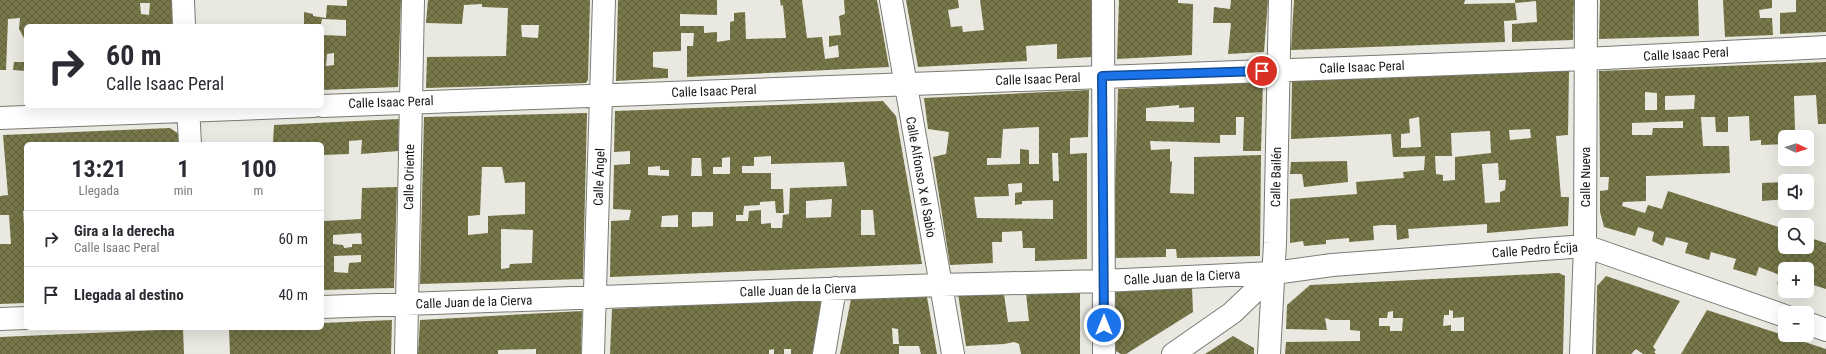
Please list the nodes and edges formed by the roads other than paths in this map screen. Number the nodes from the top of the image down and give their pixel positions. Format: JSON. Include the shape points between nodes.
{"nodes":[{"id":1,"x":183,"y":0,"type":"edge"},
{"id":2,"x":413,"y":0,"type":"edge"},
{"id":3,"x":604,"y":0,"type":"edge"},
{"id":4,"x":891,"y":0,"type":"edge"},
{"id":5,"x":1103,"y":0,"type":"edge"},
{"id":6,"x":1280,"y":0,"type":"edge"},
{"id":7,"x":1586,"y":0,"type":"edge"},
{"id":8,"x":184,"y":24,"type":"edge"},
{"id":9,"x":1826,"y":47,"type":"edge"},
{"id":10,"x":1585,"y":59,"type":"junction"},
{"id":11,"x":1277,"y":70,"type":"junction"},
{"id":12,"x":1102,"y":76,"type":"junction"},
{"id":13,"x":906,"y":84,"type":"junction"},
{"id":14,"x":602,"y":95,"type":"junction"},
{"id":15,"x":411,"y":101,"type":"junction"},
{"id":16,"x":324,"y":106,"type":"edge"},
{"id":17,"x":230,"y":108,"type":"edge"},
{"id":18,"x":188,"y":109,"type":"edge"},
{"id":19,"x":0,"y":118,"type":"edge"},
{"id":20,"x":190,"y":142,"type":"edge"},
{"id":21,"x":1585,"y":246,"type":"junction"},
{"id":22,"x":1274,"y":273,"type":"junction"},
{"id":23,"x":1103,"y":281,"type":"junction"},
{"id":24,"x":940,"y":285,"type":"junction"},
{"id":25,"x":835,"y":288,"type":"junction"},
{"id":26,"x":595,"y":298,"type":"junction"},
{"id":27,"x":407,"y":304,"type":"junction"},
{"id":28,"x":324,"y":307,"type":"edge"},
{"id":29,"x":1778,"y":314,"type":"edge"},
{"id":30,"x":24,"y":318,"type":"edge"},
{"id":31,"x":0,"y":319,"type":"edge"},
{"id":32,"x":1814,"y":326,"type":"edge"},
{"id":33,"x":1826,"y":330,"type":"edge"},
{"id":34,"x":406,"y":354,"type":"edge"},
{"id":35,"x":594,"y":354,"type":"edge"},
{"id":36,"x":824,"y":354,"type":"edge"},
{"id":37,"x":953,"y":354,"type":"edge"},
{"id":38,"x":1104,"y":354,"type":"edge"},
{"id":39,"x":1173,"y":354,"type":"edge"},
{"id":40,"x":1269,"y":354,"type":"edge"},
{"id":41,"x":1581,"y":354,"type":"edge"}],
"edges":[{"from":1,"to":8,"type":"street"},
{"from":2,"to":15,"type":"street","name":"Calle Oriente"},
{"from":3,"to":14,"type":"street","name":"Calle Ángel"},
{"from":4,"to":13,"type":"street","name":"Calle Alfonso X el Sabio"},
{"from":5,"to":12,"type":"street"},
{"from":6,"to":11,"type":"street","name":"Calle Bailén"},
{"from":7,"to":10,"type":"street","name":"Calle Nueva"},
{"from":9,"to":10,"type":"street","name":"Calle Isaac Peral"},
{"from":10,"to":11,"type":"street","name":"Calle Isaac Peral"},
{"from":10,"to":21,"type":"street","name":"Calle Nueva"},
{"from":11,"to":12,"type":"street","name":"Calle Isaac Peral"},
{"from":11,"to":22,"type":"street","name":"Calle Bailén"},
{"from":12,"to":13,"type":"street","name":"Calle Isaac Peral"},
{"from":12,"to":23,"type":"street"},
{"from":13,"to":14,"type":"street","name":"Calle Isaac Peral"},
{"from":13,"to":24,"type":"street","name":"Calle Alfonso X el Sabio"},
{"from":14,"to":15,"type":"street","name":"Calle Isaac Peral"},
{"from":14,"to":26,"type":"street","name":"Calle Ángel"},
{"from":15,"to":16,"type":"street","name":"Calle Isaac Peral"},
{"from":15,"to":27,"type":"street","name":"Calle Oriente"},
{"from":17,"to":18,"type":"street"},
{"from":18,"to":19,"type":"street"},
{"from":18,"to":20,"type":"street"},
{"from":21,"to":22,"type":"street","name":"Calle Pedro Écija","via":[[1332,265]]},
{"from":21,"to":29,"type":"street","name":"Calle Pedro Écija"},
{"from":21,"to":41,"type":"street","name":"Calle Nueva"},
{"from":22,"to":23,"type":"street","name":"Calle Juan de la Cierva"},
{"from":22,"to":39,"type":"street","via":[[1232,313]]},
{"from":22,"to":40,"type":"street","name":"Calle Bailén"},
{"from":23,"to":24,"type":"street","name":"Calle Juan de la Cierva"},
{"from":23,"to":38,"type":"street"},
{"from":24,"to":25,"type":"street","name":"Calle Juan de la Cierva"},
{"from":24,"to":37,"type":"street","name":"Calle Alfonso X el Sabio"},
{"from":25,"to":26,"type":"street","name":"Calle Juan de la Cierva"},
{"from":25,"to":36,"type":"street"},
{"from":26,"to":27,"type":"street","name":"Calle Juan de la Cierva"},
{"from":26,"to":35,"type":"street","name":"Calle Ángel"},
{"from":27,"to":28,"type":"street","name":"Calle Juan de la Cierva"},
{"from":27,"to":34,"type":"street","name":"Calle Oriente"},
{"from":30,"to":31,"type":"street"},
{"from":32,"to":33,"type":"street"}]}
